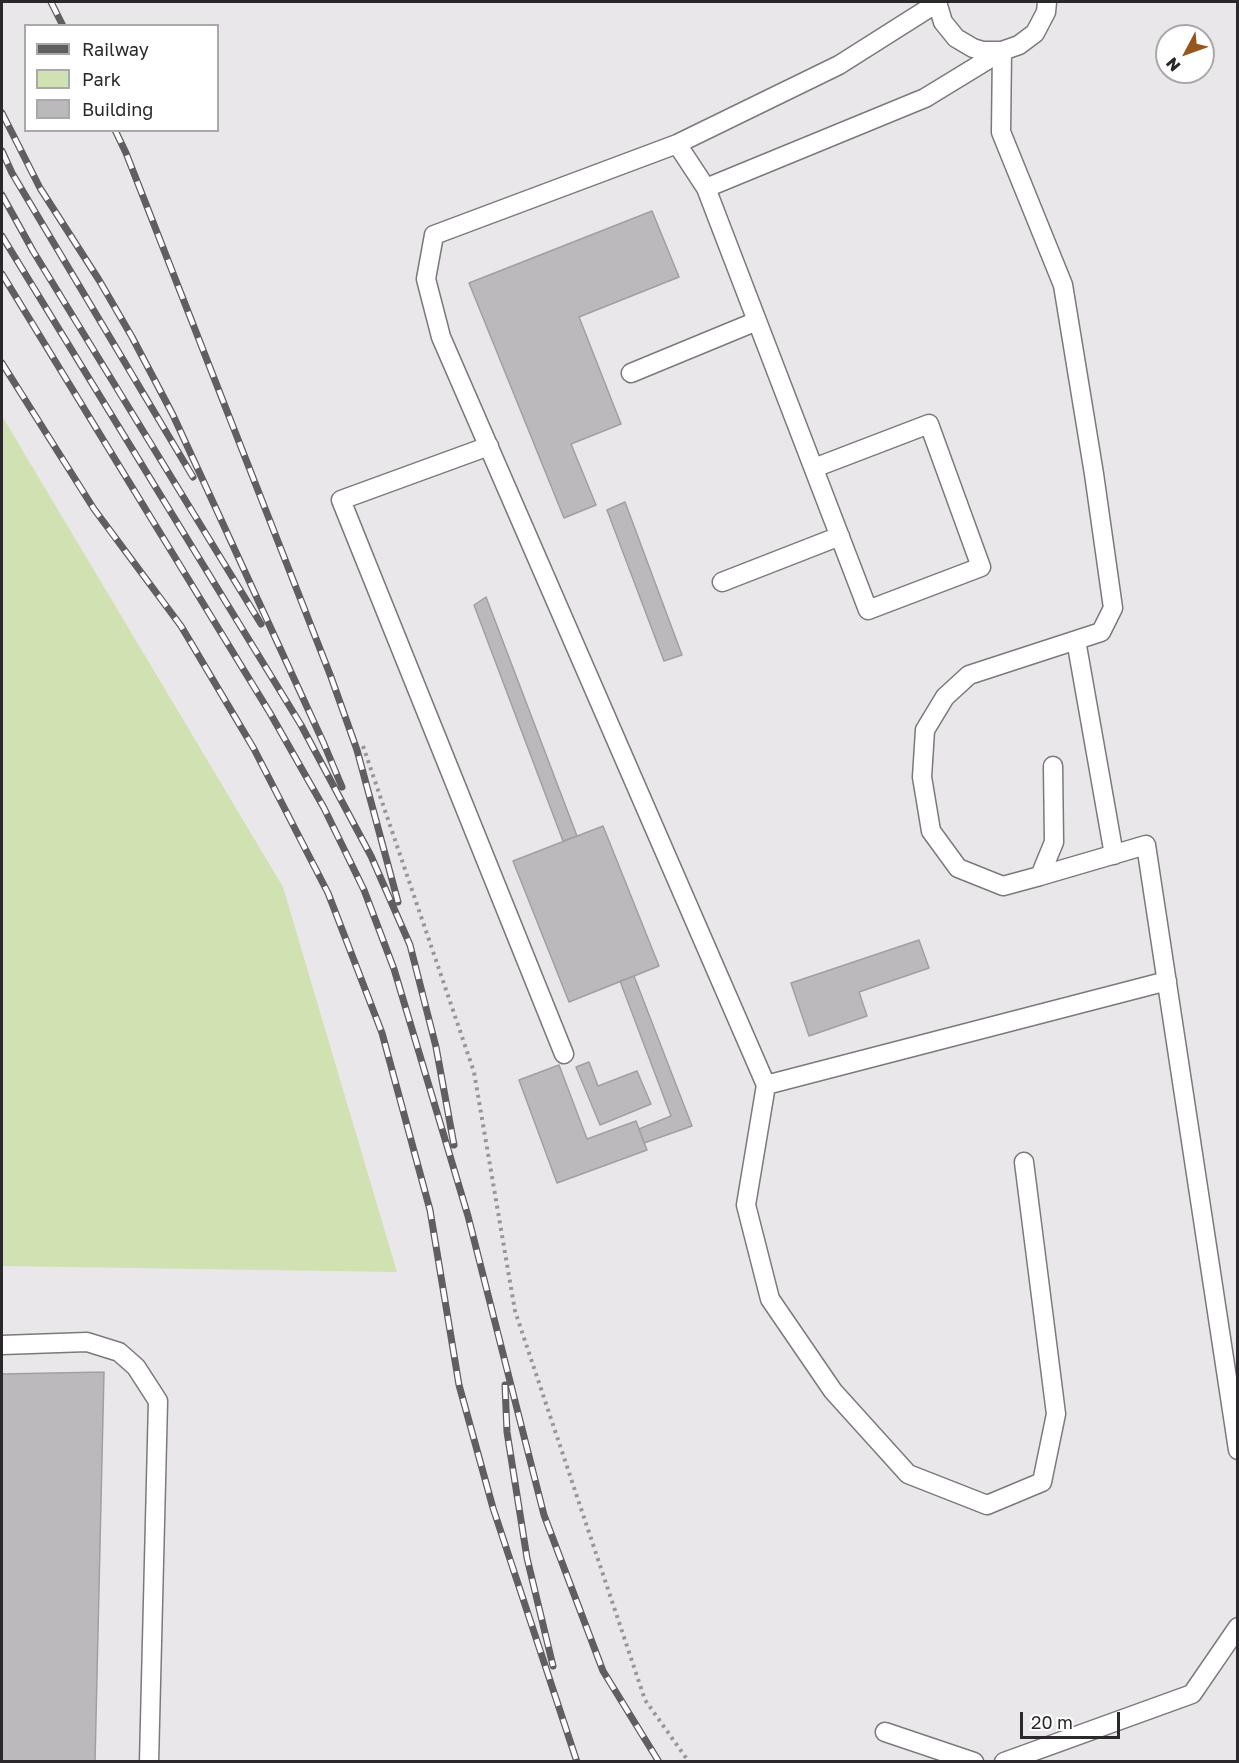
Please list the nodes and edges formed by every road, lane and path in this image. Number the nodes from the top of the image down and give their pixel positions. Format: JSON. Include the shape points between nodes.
{"nodes":[{"id":1,"x":937,"y":2,"type":"edge"},
{"id":2,"x":1047,"y":2,"type":"edge"},
{"id":3,"x":1002,"y":51,"type":"junction"},
{"id":4,"x":677,"y":144,"type":"junction"},
{"id":5,"x":706,"y":188,"type":"junction"},
{"id":6,"x":757,"y":321,"type":"junction"},
{"id":7,"x":631,"y":373,"type":"dead end"},
{"id":8,"x":489,"y":446,"type":"junction"},
{"id":9,"x":813,"y":468,"type":"junction"},
{"id":10,"x":840,"y":536,"type":"junction"},
{"id":11,"x":722,"y":582,"type":"dead end"},
{"id":12,"x":1076,"y":640,"type":"junction"},
{"id":13,"x":363,"y":746,"type":"dead end"},
{"id":14,"x":1053,"y":766,"type":"dead end"},
{"id":15,"x":1114,"y":855,"type":"junction"},
{"id":16,"x":1040,"y":876,"type":"junction"},
{"id":17,"x":1167,"y":981,"type":"junction"},
{"id":18,"x":564,"y":1054,"type":"dead end"},
{"id":19,"x":766,"y":1085,"type":"junction"},
{"id":20,"x":1024,"y":1162,"type":"dead end"},
{"id":21,"x":2,"y":1346,"type":"edge"},
{"id":22,"x":1238,"y":1450,"type":"edge"},
{"id":23,"x":1238,"y":1627,"type":"edge"},
{"id":24,"x":885,"y":1732,"type":"dead end"},
{"id":25,"x":149,"y":1761,"type":"edge"},
{"id":26,"x":689,"y":1761,"type":"edge"},
{"id":27,"x":974,"y":1761,"type":"edge"},
{"id":28,"x":1004,"y":1761,"type":"edge"}],
"edges":[{"from":1,"to":3,"type":"lane","via":[[943,22],[956,38],[983,51]]},
{"from":1,"to":4,"type":"lane","via":[[839,65]]},
{"from":2,"to":3,"type":"lane","via":[[1035,33],[1020,45]]},
{"from":3,"to":5,"type":"lane","via":[[925,98]]},
{"from":3,"to":12,"type":"lane","via":[[1001,132],[1063,285],[1113,608],[1101,632]]},
{"from":4,"to":5,"type":"lane"},
{"from":4,"to":8,"type":"lane","via":[[434,235],[426,279],[441,337]]},
{"from":5,"to":6,"type":"lane"},
{"from":6,"to":7,"type":"lane"},
{"from":6,"to":9,"type":"lane"},
{"from":8,"to":18,"type":"lane","via":[[341,500]]},
{"from":8,"to":19,"type":"lane"},
{"from":9,"to":10,"type":"lane"},
{"from":9,"to":10,"type":"lane","via":[[929,424],[981,567],[868,610]]},
{"from":10,"to":11,"type":"lane"},
{"from":12,"to":15,"type":"lane"},
{"from":12,"to":16,"type":"lane","via":[[969,675],[945,697],[925,730],[922,777],[931,831],[958,868],[1003,886]]},
{"from":13,"to":26,"type":"path","via":[[474,1072],[515,1311],[645,1700]]},
{"from":14,"to":16,"type":"lane","via":[[1054,842]]},
{"from":15,"to":16,"type":"lane"},
{"from":15,"to":17,"type":"lane","via":[[1146,845]]},
{"from":17,"to":19,"type":"lane"},
{"from":17,"to":22,"type":"lane"},
{"from":19,"to":20,"type":"lane","via":[[746,1205],[770,1299],[833,1391],[908,1474],[987,1505],[1042,1482],[1056,1414]]},
{"from":21,"to":25,"type":"lane","via":[[87,1342],[118,1352],[136,1367],[158,1401]]},
{"from":23,"to":28,"type":"lane","via":[[1192,1694]]},
{"from":24,"to":27,"type":"lane"}]}
